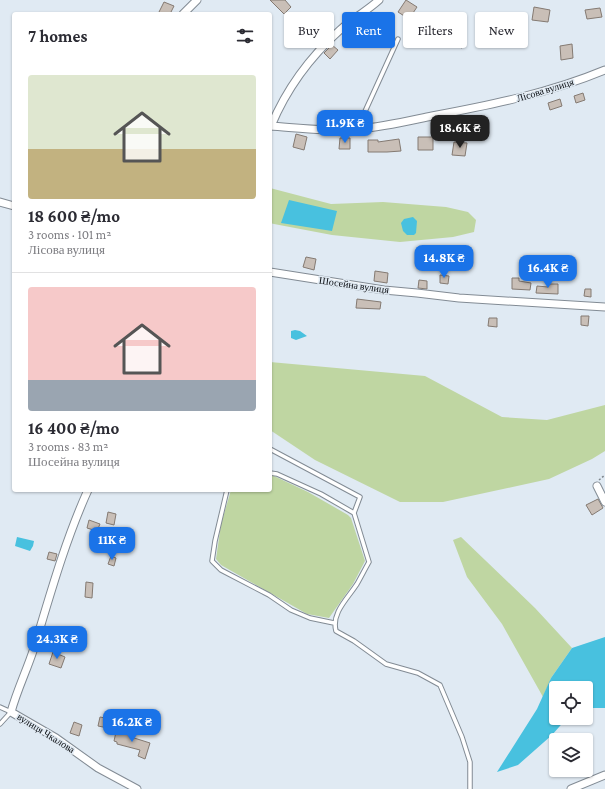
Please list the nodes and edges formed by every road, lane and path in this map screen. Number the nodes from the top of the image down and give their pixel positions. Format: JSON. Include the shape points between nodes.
{"nodes":[{"id":1,"x":197,"y":0,"type":"edge"},
{"id":2,"x":379,"y":0,"type":"edge"},
{"id":3,"x":186,"y":12,"type":"edge"},
{"id":4,"x":398,"y":39,"type":"dead end"},
{"id":5,"x":605,"y":70,"type":"edge"},
{"id":6,"x":272,"y":122,"type":"edge"},
{"id":7,"x":272,"y":126,"type":"edge"},
{"id":8,"x":357,"y":129,"type":"junction"},
{"id":9,"x":0,"y":202,"type":"edge"},
{"id":10,"x":12,"y":205,"type":"edge"},
{"id":11,"x":272,"y":272,"type":"edge"},
{"id":12,"x":605,"y":307,"type":"edge"},
{"id":13,"x":272,"y":450,"type":"edge"},
{"id":14,"x":272,"y":473,"type":"edge"},
{"id":15,"x":597,"y":486,"type":"dead end"},
{"id":16,"x":87,"y":492,"type":"edge"},
{"id":17,"x":227,"y":492,"type":"edge"},
{"id":18,"x":605,"y":502,"type":"edge"},
{"id":19,"x":354,"y":513,"type":"junction"},
{"id":20,"x":334,"y":623,"type":"junction"},
{"id":21,"x":0,"y":707,"type":"edge"},
{"id":22,"x":11,"y":712,"type":"junction"},
{"id":23,"x":0,"y":724,"type":"edge"},
{"id":24,"x":605,"y":775,"type":"edge"},
{"id":25,"x":137,"y":789,"type":"edge"},
{"id":26,"x":470,"y":789,"type":"edge"},
{"id":27,"x":571,"y":789,"type":"edge"}],
"edges":[{"from":1,"to":3,"type":"street"},
{"from":2,"to":6,"type":"street","via":[[341,29],[321,49],[280,105]]},
{"from":4,"to":8,"type":"lane"},
{"from":5,"to":8,"type":"street","name":"Лісова вулиця","via":[[553,89],[496,104]]},
{"from":7,"to":8,"type":"street","name":"Лісова вулиця","via":[[314,130]]},
{"from":9,"to":10,"type":"street"},
{"from":11,"to":12,"type":"street","name":"Шосейна вулиця","via":[[384,290],[459,298]]},
{"from":13,"to":19,"type":"lane","via":[[360,497]]},
{"from":14,"to":19,"type":"lane","via":[[321,494]]},
{"from":15,"to":18,"type":"street"},
{"from":16,"to":22,"type":"street","name":"вулиця Чкалова","via":[[47,602]]},
{"from":17,"to":20,"type":"lane","via":[[212,561],[221,570],[269,595],[291,610],[310,618]]},
{"from":19,"to":20,"type":"lane","via":[[369,562],[340,608]]},
{"from":20,"to":26,"type":"lane","via":[[336,631],[386,664],[418,673],[440,685],[470,762]]},
{"from":21,"to":22,"type":"lane"},
{"from":22,"to":23,"type":"lane"},
{"from":22,"to":25,"type":"street","name":"вулиця Чкалова","via":[[56,738],[98,768]]},
{"from":24,"to":27,"type":"street"}]}
